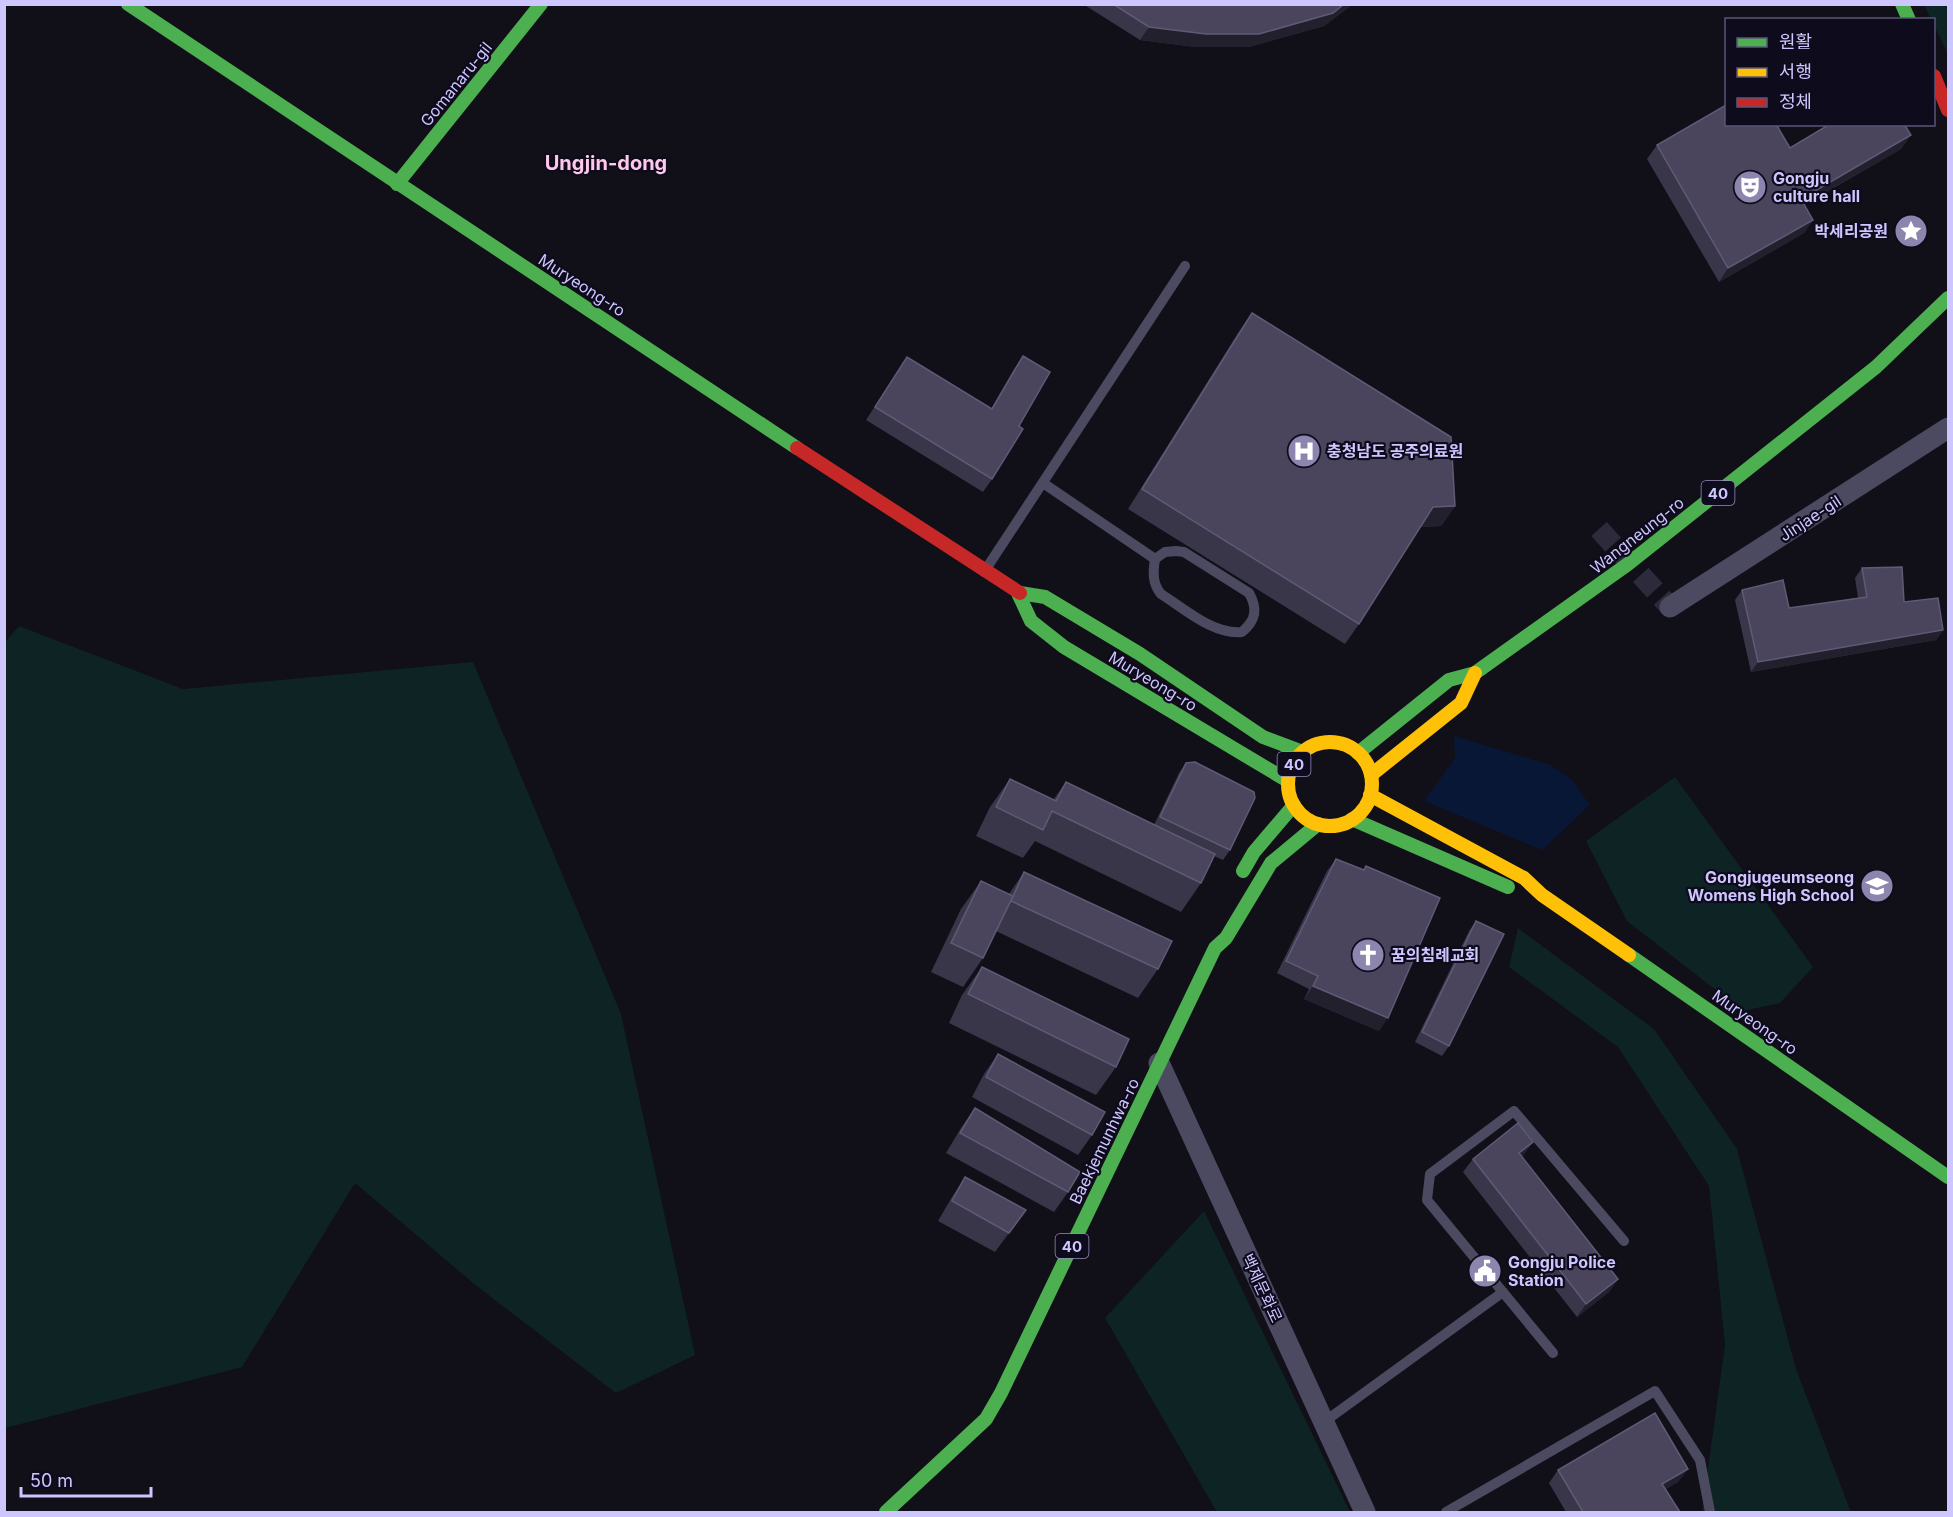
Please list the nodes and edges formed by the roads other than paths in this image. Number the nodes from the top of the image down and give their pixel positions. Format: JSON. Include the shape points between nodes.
{"nodes":[{"id":1,"x":128,"y":4,"type":"edge"},
{"id":2,"x":541,"y":4,"type":"edge"},
{"id":3,"x":1902,"y":4,"type":"edge"},
{"id":4,"x":1908,"y":18,"type":"edge"},
{"id":5,"x":1935,"y":78,"type":"edge"},
{"id":6,"x":1948,"y":110,"type":"edge"},
{"id":7,"x":397,"y":184,"type":"junction"},
{"id":8,"x":1185,"y":266,"type":"dead end"},
{"id":9,"x":1948,"y":298,"type":"edge"},
{"id":10,"x":1948,"y":428,"type":"edge"},
{"id":11,"x":1042,"y":483,"type":"junction"},
{"id":12,"x":1155,"y":559,"type":"junction"},
{"id":13,"x":984,"y":572,"type":"junction"},
{"id":14,"x":1018,"y":593,"type":"junction"},
{"id":15,"x":1670,"y":607,"type":"dead end"},
{"id":16,"x":1475,"y":673,"type":"junction"},
{"id":17,"x":1303,"y":752,"type":"junction"},
{"id":18,"x":1358,"y":753,"type":"junction"},
{"id":19,"x":1371,"y":775,"type":"junction"},
{"id":20,"x":1288,"y":781,"type":"junction"},
{"id":21,"x":1371,"y":795,"type":"junction"},
{"id":22,"x":1294,"y":805,"type":"junction"},
{"id":23,"x":1352,"y":819,"type":"junction"},
{"id":24,"x":1318,"y":824,"type":"junction"},
{"id":25,"x":1238,"y":881,"type":"dead end"},
{"id":26,"x":1542,"y":896,"type":"junction"},
{"id":27,"x":1211,"y":929,"type":"dead end"},
{"id":28,"x":1215,"y":948,"type":"junction"},
{"id":29,"x":1159,"y":1064,"type":"junction"},
{"id":30,"x":1948,"y":1178,"type":"edge"},
{"id":31,"x":1624,"y":1241,"type":"dead end"},
{"id":32,"x":1503,"y":1292,"type":"junction"},
{"id":33,"x":1553,"y":1353,"type":"dead end"},
{"id":34,"x":1324,"y":1422,"type":"junction"},
{"id":35,"x":886,"y":1512,"type":"edge"},
{"id":36,"x":1365,"y":1512,"type":"edge"},
{"id":37,"x":1446,"y":1512,"type":"edge"},
{"id":38,"x":1710,"y":1512,"type":"edge"}],
"edges":[{"from":1,"to":7,"type":"main road","name":"Muryeong-ro"},
{"from":2,"to":7,"type":"main road","name":"Gomanaru-gil"},
{"from":3,"to":4,"type":"main road"},
{"from":5,"to":6,"type":"main road"},
{"from":7,"to":13,"type":"main road","name":"Muryeong-ro"},
{"from":8,"to":11,"type":"lane"},
{"from":9,"to":16,"type":"main road","name":"Wangneung-ro","number":"40","via":[[1876,367],[1628,564]]},
{"from":10,"to":15,"type":"street","name":"Jinjae-gil"},
{"from":11,"to":12,"type":"lane"},
{"from":11,"to":13,"type":"lane"},
{"from":12,"to":12,"type":"lane","via":[[1153,573],[1161,594],[1228,634],[1242,632],[1251,624],[1255,603],[1249,593],[1184,552],[1165,552]]},
{"from":13,"to":14,"type":"main road","name":"Muryeong-ro"},
{"from":14,"to":17,"type":"main road","name":"Muryeong-ro","via":[[1045,597],[1140,654],[1263,737]]},
{"from":14,"to":20,"type":"main road","name":"Muryeong-ro","via":[[1031,621],[1064,647]]},
{"from":16,"to":18,"type":"main road","name":"Wangneung-ro","number":"40","via":[[1449,680]]},
{"from":16,"to":19,"type":"main road","name":"Wangneung-ro","number":"40","via":[[1461,703]]},
{"from":17,"to":18,"type":"main road","number":"40","via":[[1313,746],[1336,743]]},
{"from":17,"to":20,"type":"main road","number":"40","via":[[1290,770]]},
{"from":18,"to":19,"type":"main road"},
{"from":19,"to":21,"type":"main road"},
{"from":20,"to":22,"type":"main road","number":"40"},
{"from":21,"to":23,"type":"main road"},
{"from":21,"to":26,"type":"main road","name":"Muryeong-ro","via":[[1524,878]]},
{"from":22,"to":24,"type":"main road","via":[[1300,814]]},
{"from":22,"to":25,"type":"main road","via":[[1254,852]]},
{"from":23,"to":24,"type":"main road","via":[[1342,824]]},
{"from":23,"to":26,"type":"main road","name":"Muryeong-ro","via":[[1499,884]]},
{"from":24,"to":28,"type":"main road","name":"Baekjemunhwa-ro","number":"40","via":[[1271,862],[1226,938]]},
{"from":26,"to":30,"type":"main road","name":"Muryeong-ro"},
{"from":27,"to":28,"type":"main road"},
{"from":28,"to":29,"type":"main road","name":"Baekjemunhwa-ro","number":"40"},
{"from":29,"to":34,"type":"street","name":"백제문화로"},
{"from":29,"to":35,"type":"main road","name":"Baekjemunhwa-ro","number":"40","via":[[991,1410],[958,1447]]},
{"from":31,"to":32,"type":"lane","via":[[1514,1111],[1430,1174],[1427,1200]]},
{"from":32,"to":33,"type":"lane"},
{"from":32,"to":34,"type":"lane"},
{"from":34,"to":36,"type":"street","name":"백제문화로"},
{"from":37,"to":38,"type":"lane","via":[[1655,1391],[1700,1460]]}]}
